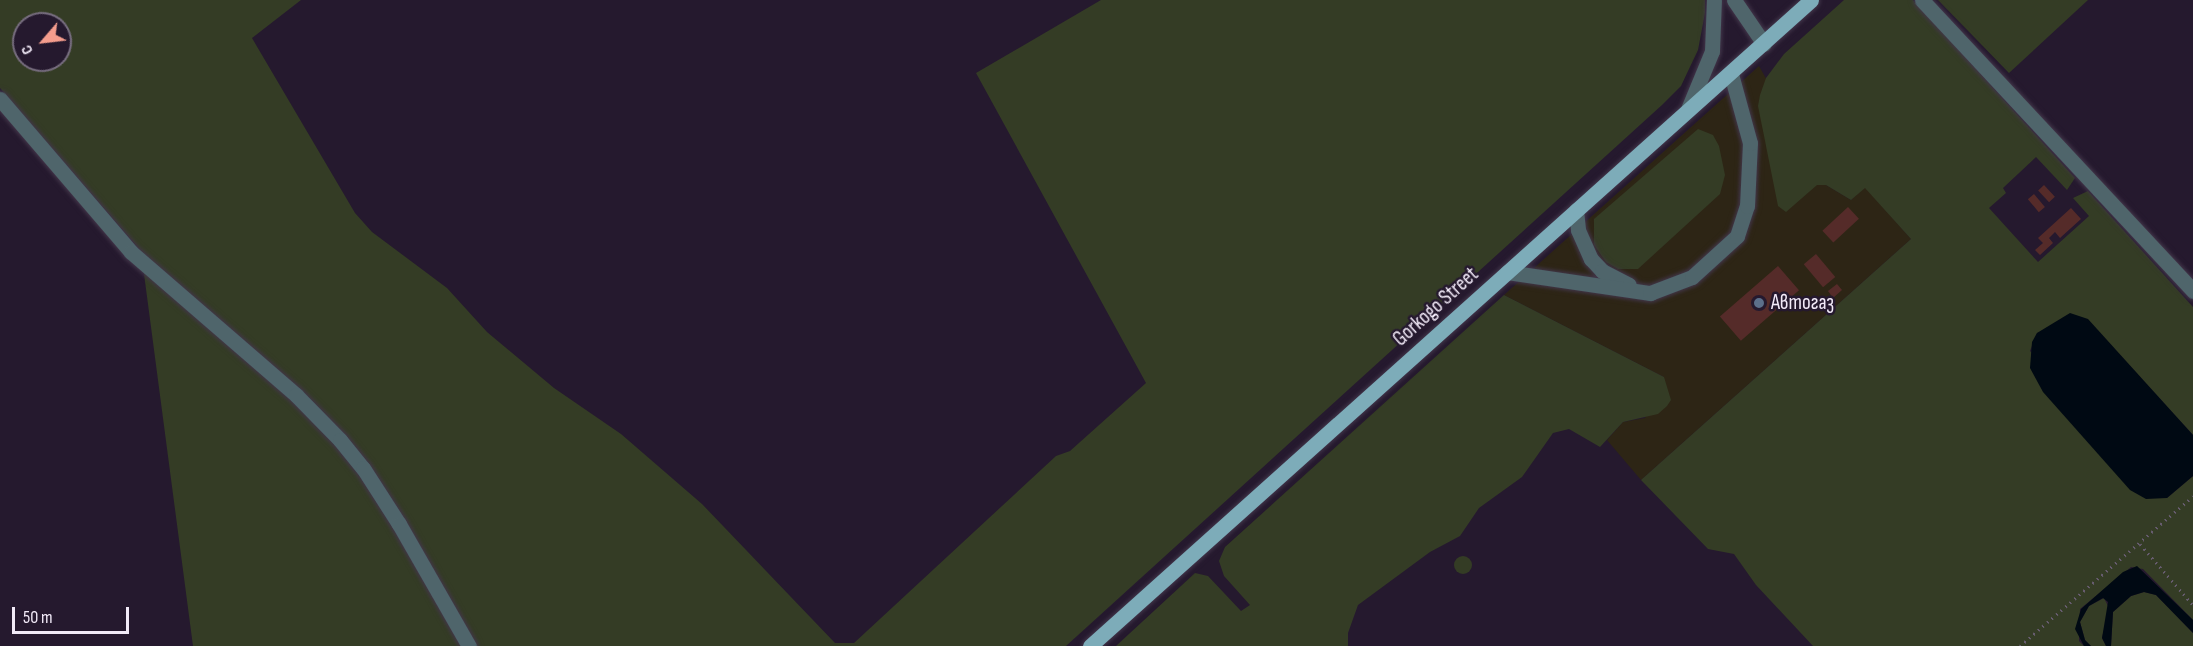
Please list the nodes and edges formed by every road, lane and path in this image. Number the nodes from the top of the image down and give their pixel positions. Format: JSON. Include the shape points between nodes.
{"nodes":[{"id":1,"x":1714,"y":0,"type":"edge"},
{"id":2,"x":1734,"y":0,"type":"edge"},
{"id":3,"x":1811,"y":0,"type":"edge"},
{"id":4,"x":1922,"y":0,"type":"edge"},
{"id":5,"x":1764,"y":44,"type":"junction"},
{"id":6,"x":1731,"y":74,"type":"junction"},
{"id":7,"x":0,"y":99,"type":"edge"},
{"id":8,"x":8,"y":115,"type":"edge"},
{"id":9,"x":1684,"y":115,"type":"junction"},
{"id":10,"x":1576,"y":210,"type":"junction"},
{"id":11,"x":1506,"y":272,"type":"junction"},
{"id":12,"x":2193,"y":291,"type":"edge"},
{"id":13,"x":1650,"y":293,"type":"junction"},
{"id":14,"x":2193,"y":496,"type":"edge"},
{"id":15,"x":2140,"y":544,"type":"junction"},
{"id":16,"x":2193,"y":605,"type":"edge"},
{"id":17,"x":469,"y":646,"type":"edge"},
{"id":18,"x":1090,"y":646,"type":"edge"},
{"id":19,"x":2020,"y":646,"type":"edge"}],
"edges":[{"from":1,"to":9,"type":"street","via":[[1712,51]]},
{"from":2,"to":5,"type":"street"},
{"from":3,"to":5,"type":"main road","name":"Gorkogo Street"},
{"from":4,"to":12,"type":"street"},
{"from":5,"to":6,"type":"main road","name":"Gorkogo Street"},
{"from":6,"to":9,"type":"main road","name":"Gorkogo Street"},
{"from":6,"to":13,"type":"street","via":[[1750,143],[1751,177],[1744,220],[1737,236],[1692,277]]},
{"from":7,"to":8,"type":"street"},
{"from":8,"to":17,"type":"street","via":[[131,252],[296,395],[340,440],[393,515]]},
{"from":9,"to":10,"type":"main road","name":"Gorkogo Street"},
{"from":10,"to":11,"type":"main road","name":"Gorkogo Street"},
{"from":10,"to":13,"type":"street","via":[[1578,230],[1592,260],[1619,281]]},
{"from":11,"to":13,"type":"street"},
{"from":11,"to":18,"type":"main road","name":"Gorkogo Street"},
{"from":14,"to":15,"type":"path"},
{"from":15,"to":16,"type":"path"},
{"from":15,"to":19,"type":"path"}]}
